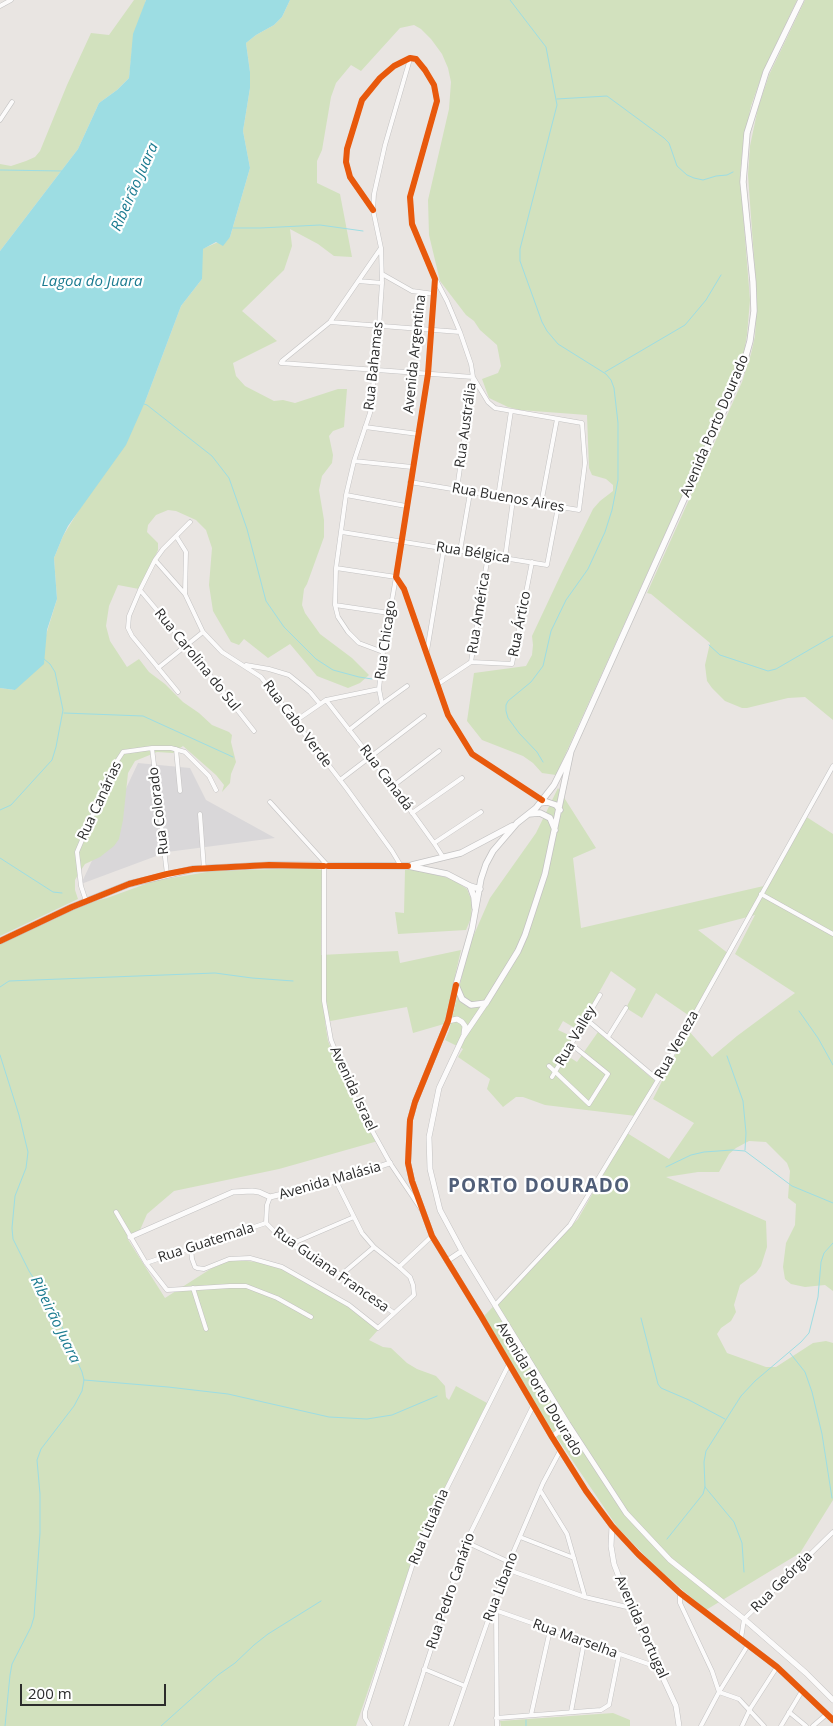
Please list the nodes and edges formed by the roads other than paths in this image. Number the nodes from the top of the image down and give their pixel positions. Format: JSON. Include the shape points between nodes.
{"nodes":[{"id":1,"x":11,"y":0,"type":"edge"},
{"id":2,"x":801,"y":0,"type":"edge"},
{"id":3,"x":0,"y":6,"type":"edge"},
{"id":4,"x":410,"y":58,"type":"junction"},
{"id":5,"x":12,"y":102,"type":"dead end"},
{"id":6,"x":0,"y":120,"type":"edge"},
{"id":7,"x":373,"y":210,"type":"junction"},
{"id":8,"x":381,"y":248,"type":"junction"},
{"id":9,"x":382,"y":274,"type":"junction"},
{"id":10,"x":435,"y":279,"type":"junction"},
{"id":11,"x":358,"y":281,"type":"junction"},
{"id":12,"x":382,"y":283,"type":"junction"},
{"id":13,"x":434,"y":294,"type":"junction"},
{"id":14,"x":330,"y":322,"type":"junction"},
{"id":15,"x":379,"y":326,"type":"junction"},
{"id":16,"x":432,"y":330,"type":"junction"},
{"id":17,"x":460,"y":332,"type":"junction"},
{"id":18,"x":375,"y":370,"type":"junction"},
{"id":19,"x":428,"y":374,"type":"junction"},
{"id":20,"x":473,"y":377,"type":"junction"},
{"id":21,"x":511,"y":411,"type":"junction"},
{"id":22,"x":557,"y":420,"type":"junction"},
{"id":23,"x":365,"y":427,"type":"junction"},
{"id":24,"x":418,"y":434,"type":"junction"},
{"id":25,"x":354,"y":461,"type":"junction"},
{"id":26,"x":412,"y":467,"type":"junction"},
{"id":27,"x":410,"y":482,"type":"junction"},
{"id":28,"x":457,"y":490,"type":"junction"},
{"id":29,"x":470,"y":493,"type":"junction"},
{"id":30,"x":346,"y":495,"type":"junction"},
{"id":31,"x":498,"y":497,"type":"junction"},
{"id":32,"x":513,"y":500,"type":"junction"},
{"id":33,"x":542,"y":504,"type":"junction"},
{"id":34,"x":406,"y":506,"type":"junction"},
{"id":35,"x":558,"y":507,"type":"junction"},
{"id":36,"x":190,"y":522,"type":"dead end"},
{"id":37,"x":342,"y":532,"type":"junction"},
{"id":38,"x":176,"y":536,"type":"junction"},
{"id":39,"x":400,"y":541,"type":"junction"},
{"id":40,"x":444,"y":548,"type":"junction"},
{"id":41,"x":460,"y":551,"type":"junction"},
{"id":42,"x":488,"y":555,"type":"junction"},
{"id":43,"x":505,"y":558,"type":"junction"},
{"id":44,"x":155,"y":560,"type":"junction"},
{"id":45,"x":532,"y":562,"type":"junction"},
{"id":46,"x":336,"y":568,"type":"junction"},
{"id":47,"x":396,"y":577,"type":"junction"},
{"id":48,"x":140,"y":590,"type":"junction"},
{"id":49,"x":185,"y":594,"type":"junction"},
{"id":50,"x":335,"y":605,"type":"junction"},
{"id":51,"x":389,"y":613,"type":"junction"},
{"id":52,"x":203,"y":632,"type":"junction"},
{"id":53,"x":186,"y":645,"type":"junction"},
{"id":54,"x":383,"y":652,"type":"junction"},
{"id":55,"x":427,"y":653,"type":"junction"},
{"id":56,"x":470,"y":662,"type":"junction"},
{"id":57,"x":244,"y":665,"type":"junction"},
{"id":58,"x":158,"y":668,"type":"junction"},
{"id":59,"x":438,"y":684,"type":"junction"},
{"id":60,"x":407,"y":686,"type":"dead end"},
{"id":61,"x":380,"y":689,"type":"junction"},
{"id":62,"x":178,"y":692,"type":"dead end"},
{"id":63,"x":326,"y":700,"type":"junction"},
{"id":64,"x":320,"y":704,"type":"junction"},
{"id":65,"x":382,"y":704,"type":"junction"},
{"id":66,"x":424,"y":716,"type":"dead end"},
{"id":67,"x":294,"y":722,"type":"junction"},
{"id":68,"x":349,"y":730,"type":"junction"},
{"id":69,"x":254,"y":731,"type":"dead end"},
{"id":70,"x":152,"y":748,"type":"junction"},
{"id":71,"x":176,"y":749,"type":"junction"},
{"id":72,"x":439,"y":751,"type":"dead end"},
{"id":73,"x":572,"y":751,"type":"junction"},
{"id":74,"x":370,"y":758,"type":"junction"},
{"id":75,"x":833,"y":766,"type":"edge"},
{"id":76,"x":462,"y":778,"type":"dead end"},
{"id":77,"x":340,"y":780,"type":"junction"},
{"id":78,"x":393,"y":786,"type":"junction"},
{"id":79,"x":216,"y":790,"type":"dead end"},
{"id":80,"x":180,"y":791,"type":"dead end"},
{"id":81,"x":541,"y":801,"type":"junction"},
{"id":82,"x":270,"y":802,"type":"dead end"},
{"id":83,"x":560,"y":810,"type":"junction"},
{"id":84,"x":481,"y":812,"type":"dead end"},
{"id":85,"x":412,"y":813,"type":"junction"},
{"id":86,"x":200,"y":814,"type":"dead end"},
{"id":87,"x":529,"y":814,"type":"junction"},
{"id":88,"x":517,"y":823,"type":"junction"},
{"id":89,"x":555,"y":830,"type":"junction"},
{"id":90,"x":434,"y":843,"type":"junction"},
{"id":91,"x":442,"y":857,"type":"junction"},
{"id":92,"x":326,"y":866,"type":"junction"},
{"id":93,"x":404,"y":866,"type":"junction"},
{"id":94,"x":204,"y":869,"type":"junction"},
{"id":95,"x":167,"y":874,"type":"junction"},
{"id":96,"x":470,"y":886,"type":"junction"},
{"id":97,"x":480,"y":889,"type":"junction"},
{"id":98,"x":761,"y":894,"type":"junction"},
{"id":99,"x":86,"y":901,"type":"junction"},
{"id":100,"x":472,"y":929,"type":"junction"},
{"id":101,"x":833,"y":934,"type":"edge"},
{"id":102,"x":0,"y":941,"type":"edge"},
{"id":103,"x":456,"y":985,"type":"junction"},
{"id":104,"x":600,"y":995,"type":"dead end"},
{"id":105,"x":486,"y":1003,"type":"junction"},
{"id":106,"x":626,"y":1008,"type":"dead end"},
{"id":107,"x":586,"y":1019,"type":"junction"},
{"id":108,"x":448,"y":1021,"type":"junction"},
{"id":109,"x":463,"y":1037,"type":"junction"},
{"id":110,"x":608,"y":1037,"type":"junction"},
{"id":111,"x":571,"y":1044,"type":"junction"},
{"id":112,"x":549,"y":1066,"type":"dead end"},
{"id":113,"x":555,"y":1072,"type":"junction"},
{"id":114,"x":552,"y":1077,"type":"dead end"},
{"id":115,"x":658,"y":1080,"type":"junction"},
{"id":116,"x":390,"y":1163,"type":"junction"},
{"id":117,"x":336,"y":1181,"type":"junction"},
{"id":118,"x":270,"y":1198,"type":"junction"},
{"id":119,"x":420,"y":1209,"type":"junction"},
{"id":120,"x":116,"y":1212,"type":"dead end"},
{"id":121,"x":354,"y":1217,"type":"junction"},
{"id":122,"x":266,"y":1223,"type":"junction"},
{"id":123,"x":432,"y":1236,"type":"junction"},
{"id":124,"x":130,"y":1237,"type":"junction"},
{"id":125,"x":291,"y":1244,"type":"junction"},
{"id":126,"x":374,"y":1247,"type":"junction"},
{"id":127,"x":191,"y":1248,"type":"junction"},
{"id":128,"x":462,"y":1251,"type":"junction"},
{"id":129,"x":447,"y":1261,"type":"junction"},
{"id":130,"x":146,"y":1263,"type":"junction"},
{"id":131,"x":399,"y":1267,"type":"junction"},
{"id":132,"x":342,"y":1275,"type":"junction"},
{"id":133,"x":193,"y":1288,"type":"junction"},
{"id":134,"x":495,"y":1305,"type":"junction"},
{"id":135,"x":394,"y":1313,"type":"junction"},
{"id":136,"x":311,"y":1317,"type":"dead end"},
{"id":137,"x":206,"y":1328,"type":"dead end"},
{"id":138,"x":509,"y":1364,"type":"junction"},
{"id":139,"x":533,"y":1406,"type":"junction"},
{"id":140,"x":568,"y":1424,"type":"junction"},
{"id":141,"x":552,"y":1437,"type":"junction"},
{"id":142,"x":560,"y":1451,"type":"junction"},
{"id":143,"x":540,"y":1490,"type":"junction"},
{"id":144,"x":612,"y":1526,"type":"junction"},
{"id":145,"x":833,"y":1532,"type":"edge"},
{"id":146,"x":520,"y":1536,"type":"junction"},
{"id":147,"x":466,"y":1542,"type":"junction"},
{"id":148,"x":574,"y":1558,"type":"junction"},
{"id":149,"x":510,"y":1562,"type":"junction"},
{"id":150,"x":506,"y":1570,"type":"junction"},
{"id":151,"x":680,"y":1593,"type":"junction"},
{"id":152,"x":585,"y":1597,"type":"junction"},
{"id":153,"x":631,"y":1608,"type":"junction"},
{"id":154,"x":494,"y":1610,"type":"junction"},
{"id":155,"x":744,"y":1620,"type":"junction"},
{"id":156,"x":550,"y":1630,"type":"junction"},
{"id":157,"x":741,"y":1639,"type":"junction"},
{"id":158,"x":584,"y":1643,"type":"junction"},
{"id":159,"x":748,"y":1645,"type":"junction"},
{"id":160,"x":620,"y":1655,"type":"junction"},
{"id":161,"x":659,"y":1667,"type":"junction"},
{"id":162,"x":777,"y":1667,"type":"junction"},
{"id":163,"x":424,"y":1669,"type":"junction"},
{"id":164,"x":465,"y":1686,"type":"junction"},
{"id":165,"x":802,"y":1690,"type":"junction"},
{"id":166,"x":719,"y":1692,"type":"junction"},
{"id":167,"x":833,"y":1700,"type":"edge"},
{"id":168,"x":750,"y":1709,"type":"junction"},
{"id":169,"x":571,"y":1712,"type":"junction"},
{"id":170,"x":789,"y":1712,"type":"junction"},
{"id":171,"x":531,"y":1714,"type":"junction"},
{"id":172,"x":827,"y":1714,"type":"junction"},
{"id":173,"x":496,"y":1718,"type":"junction"},
{"id":174,"x":833,"y":1720,"type":"edge"},
{"id":175,"x":370,"y":1726,"type":"edge"},
{"id":176,"x":406,"y":1726,"type":"edge"},
{"id":177,"x":451,"y":1726,"type":"edge"},
{"id":178,"x":497,"y":1726,"type":"edge"},
{"id":179,"x":679,"y":1726,"type":"edge"},
{"id":180,"x":701,"y":1726,"type":"edge"},
{"id":181,"x":742,"y":1726,"type":"edge"},
{"id":182,"x":764,"y":1726,"type":"edge"},
{"id":183,"x":781,"y":1726,"type":"edge"},
{"id":184,"x":806,"y":1726,"type":"edge"},
{"id":185,"x":813,"y":1726,"type":"edge"}],
"edges":[{"from":1,"to":3,"type":"street"},
{"from":2,"to":73,"type":"main road","name":"Avenida Porto Dourado","via":[[766,72],[747,133],[743,182],[754,282],[754,312],[742,370]]},
{"from":4,"to":7,"type":"street","name":"Rua Bahamas","via":[[385,144]]},
{"from":4,"to":7,"type":"street","via":[[380,78],[362,100],[347,149],[350,178]]},
{"from":4,"to":10,"type":"street","name":"Avenida Argentina","via":[[425,70],[434,85],[436,101],[410,197],[412,224]]},
{"from":5,"to":6,"type":"street"},
{"from":7,"to":8,"type":"street","name":"Rua Bahamas"},
{"from":8,"to":9,"type":"street","name":"Rua Bahamas"},
{"from":8,"to":11,"type":"street"},
{"from":9,"to":12,"type":"street","name":"Rua Bahamas"},
{"from":9,"to":13,"type":"street","via":[[412,291]]},
{"from":10,"to":13,"type":"street","name":"Avenida Argentina"},
{"from":10,"to":17,"type":"street","name":"Rua Austrália"},
{"from":11,"to":12,"type":"street"},
{"from":11,"to":14,"type":"street"},
{"from":12,"to":15,"type":"street","name":"Rua Bahamas"},
{"from":13,"to":16,"type":"street","name":"Avenida Argentina"},
{"from":14,"to":15,"type":"street"},
{"from":14,"to":18,"type":"street","via":[[281,363]]},
{"from":15,"to":16,"type":"street"},
{"from":15,"to":18,"type":"street","name":"Rua Bahamas"},
{"from":16,"to":17,"type":"street"},
{"from":16,"to":19,"type":"street","name":"Avenida Argentina"},
{"from":17,"to":20,"type":"street","name":"Rua Austrália"},
{"from":18,"to":19,"type":"street"},
{"from":18,"to":23,"type":"street","name":"Rua Bahamas","via":[[370,413]]},
{"from":19,"to":20,"type":"street"},
{"from":19,"to":24,"type":"street","name":"Avenida Argentina"},
{"from":20,"to":21,"type":"street","via":[[488,402],[495,408]]},
{"from":20,"to":28,"type":"street","name":"Rua Austrália"},
{"from":21,"to":22,"type":"street"},
{"from":21,"to":31,"type":"street"},
{"from":22,"to":33,"type":"street"},
{"from":22,"to":35,"type":"street","name":"Rua Buenos Aires","via":[[582,423],[585,463],[579,510]]},
{"from":23,"to":24,"type":"street"},
{"from":23,"to":25,"type":"street","name":"Rua Bahamas"},
{"from":24,"to":26,"type":"street","name":"Avenida Argentina"},
{"from":25,"to":26,"type":"street"},
{"from":25,"to":30,"type":"street","name":"Rua Bahamas"},
{"from":26,"to":27,"type":"street","name":"Avenida Argentina"},
{"from":27,"to":28,"type":"street","name":"Rua Buenos Aires"},
{"from":27,"to":34,"type":"street","name":"Avenida Argentina"},
{"from":28,"to":29,"type":"street","name":"Rua Buenos Aires"},
{"from":29,"to":31,"type":"street","name":"Rua Buenos Aires"},
{"from":29,"to":41,"type":"street"},
{"from":30,"to":34,"type":"street"},
{"from":30,"to":37,"type":"street","name":"Rua Bahamas"},
{"from":31,"to":32,"type":"street","name":"Rua Buenos Aires"},
{"from":32,"to":33,"type":"street","name":"Rua Buenos Aires"},
{"from":32,"to":43,"type":"street"},
{"from":33,"to":35,"type":"street","name":"Rua Buenos Aires"},
{"from":34,"to":39,"type":"street","name":"Avenida Argentina"},
{"from":35,"to":45,"type":"street","name":"Rua Bélgica","via":[[547,565]]},
{"from":36,"to":38,"type":"street"},
{"from":37,"to":39,"type":"street","name":"Rua Bélgica"},
{"from":37,"to":46,"type":"street","name":"Rua Bahamas"},
{"from":38,"to":44,"type":"street"},
{"from":38,"to":49,"type":"street","name":"Rua Cabo Verde","via":[[186,552]]},
{"from":39,"to":40,"type":"street","name":"Rua Bélgica"},
{"from":39,"to":47,"type":"street","name":"Avenida Argentina"},
{"from":40,"to":41,"type":"street","name":"Rua Bélgica"},
{"from":40,"to":55,"type":"street"},
{"from":41,"to":42,"type":"street","name":"Rua Bélgica"},
{"from":42,"to":43,"type":"street","name":"Rua Bélgica"},
{"from":42,"to":56,"type":"street","name":"Rua América"},
{"from":43,"to":45,"type":"street","name":"Rua Bélgica"},
{"from":44,"to":48,"type":"street"},
{"from":44,"to":49,"type":"street"},
{"from":45,"to":56,"type":"street","name":"Rua Ártico","via":[[512,664]]},
{"from":46,"to":47,"type":"street"},
{"from":46,"to":50,"type":"street","name":"Rua Bahamas"},
{"from":47,"to":51,"type":"street","name":"Rua Chicago"},
{"from":47,"to":55,"type":"street","via":[[404,589]]},
{"from":48,"to":53,"type":"street","name":"Rua Carolina do Sul"},
{"from":48,"to":58,"type":"street","via":[[128,628]]},
{"from":49,"to":52,"type":"street","name":"Rua Cabo Verde"},
{"from":50,"to":51,"type":"street"},
{"from":50,"to":54,"type":"street","name":"Rua Bahamas","via":[[338,617],[348,632],[360,643]]},
{"from":51,"to":54,"type":"street","name":"Rua Chicago"},
{"from":52,"to":53,"type":"street"},
{"from":52,"to":57,"type":"street","name":"Rua Cabo Verde","via":[[222,652]]},
{"from":53,"to":58,"type":"street"},
{"from":53,"to":69,"type":"street","name":"Rua Carolina do Sul"},
{"from":54,"to":61,"type":"street","name":"Rua Chicago"},
{"from":55,"to":59,"type":"street"},
{"from":56,"to":59,"type":"street"},
{"from":57,"to":64,"type":"street","via":[[289,675]]},
{"from":57,"to":67,"type":"street","name":"Rua Cabo Verde","via":[[261,677]]},
{"from":58,"to":62,"type":"street"},
{"from":59,"to":81,"type":"street","via":[[448,715],[472,754]]},
{"from":60,"to":65,"type":"street","name":"Rua Chicago"},
{"from":61,"to":63,"type":"street"},
{"from":61,"to":65,"type":"street","name":"Rua Chicago"},
{"from":63,"to":64,"type":"street"},
{"from":63,"to":68,"type":"street","name":"Rua Canadá"},
{"from":64,"to":67,"type":"street"},
{"from":65,"to":68,"type":"street","name":"Rua Chicago"},
{"from":66,"to":74,"type":"street"},
{"from":67,"to":77,"type":"street","name":"Rua Cabo Verde"},
{"from":68,"to":74,"type":"street","name":"Rua Canadá"},
{"from":70,"to":71,"type":"street","name":"Rua Canárias"},
{"from":70,"to":95,"type":"street","name":"Rua Colorado"},
{"from":70,"to":99,"type":"street","name":"Rua Canárias","via":[[123,752],[112,769],[77,852]]},
{"from":71,"to":79,"type":"street","via":[[185,752],[209,776]]},
{"from":71,"to":80,"type":"street"},
{"from":72,"to":78,"type":"street"},
{"from":73,"to":81,"type":"main road","name":"Avenida Porto Dourado","via":[[554,785]]},
{"from":73,"to":83,"type":"main road","name":"Avenida Porto Dourado"},
{"from":74,"to":77,"type":"street"},
{"from":74,"to":78,"type":"street","name":"Rua Canadá"},
{"from":75,"to":98,"type":"street","name":"Rua Veneza"},
{"from":76,"to":85,"type":"street"},
{"from":77,"to":93,"type":"street","name":"Rua Cabo Verde"},
{"from":78,"to":85,"type":"street","name":"Rua Canadá"},
{"from":81,"to":83,"type":"main road","via":[[556,805]]},
{"from":81,"to":87,"type":"main road","name":"Avenida Porto Dourado"},
{"from":82,"to":92,"type":"street"},
{"from":83,"to":89,"type":"main road","name":"Avenida Porto Dourado"},
{"from":84,"to":90,"type":"street"},
{"from":85,"to":90,"type":"street","name":"Rua Canadá"},
{"from":86,"to":94,"type":"street"},
{"from":87,"to":88,"type":"main road","name":"Avenida Porto Dourado"},
{"from":87,"to":89,"type":"main road","via":[[550,818]]},
{"from":88,"to":91,"type":"main road","via":[[460,853]]},
{"from":88,"to":97,"type":"main road","name":"Avenida Porto Dourado","via":[[493,851],[483,872]]},
{"from":89,"to":105,"type":"main road","name":"Avenida Porto Dourado","via":[[525,935]]},
{"from":90,"to":91,"type":"street","name":"Rua Canadá"},
{"from":91,"to":93,"type":"main road"},
{"from":92,"to":93,"type":"main road"},
{"from":92,"to":94,"type":"main road"},
{"from":92,"to":116,"type":"street","name":"Avenida Israel","via":[[324,1001],[331,1040],[353,1094]]},
{"from":93,"to":96,"type":"main road","via":[[447,874]]},
{"from":94,"to":95,"type":"main road"},
{"from":95,"to":99,"type":"main road","via":[[129,884]]},
{"from":96,"to":97,"type":"main road"},
{"from":96,"to":100,"type":"main road","via":[[475,906]]},
{"from":97,"to":100,"type":"main road","name":"Avenida Porto Dourado"},
{"from":98,"to":101,"type":"street"},
{"from":98,"to":115,"type":"street","name":"Rua Veneza"},
{"from":99,"to":102,"type":"main road"},
{"from":100,"to":103,"type":"main road","name":"Avenida Porto Dourado"},
{"from":103,"to":105,"type":"main road","via":[[462,998],[471,1006]]},
{"from":103,"to":108,"type":"street","name":"Avenida Porto Dourado"},
{"from":104,"to":107,"type":"street","name":"Rua Valley"},
{"from":105,"to":109,"type":"street","name":"Avenida Porto Dourado"},
{"from":106,"to":110,"type":"street"},
{"from":107,"to":110,"type":"street"},
{"from":107,"to":111,"type":"street","name":"Rua Valley"},
{"from":108,"to":109,"type":"street","via":[[457,1019],[462,1022],[465,1026]]},
{"from":108,"to":119,"type":"street","name":"Avenida Porto Dourado","via":[[410,1120],[408,1163]]},
{"from":109,"to":128,"type":"street","name":"Avenida Porto Dourado","via":[[439,1088],[428,1136],[430,1169],[440,1210]]},
{"from":110,"to":115,"type":"street"},
{"from":111,"to":113,"type":"street","name":"Rua Valley"},
{"from":111,"to":113,"type":"street","via":[[608,1074],[589,1104]]},
{"from":112,"to":113,"type":"street"},
{"from":113,"to":114,"type":"street","name":"Rua Valley"},
{"from":115,"to":134,"type":"street","name":"Rua Veneza","via":[[570,1225]]},
{"from":116,"to":117,"type":"street","name":"Avenida Malásia"},
{"from":116,"to":119,"type":"street","name":"Avenida Israel"},
{"from":117,"to":118,"type":"street","name":"Avenida Malásia"},
{"from":117,"to":121,"type":"street"},
{"from":118,"to":122,"type":"street","name":"Rua Guiana Francesa"},
{"from":118,"to":124,"type":"street","name":"Avenida Malásia","via":[[259,1192],[233,1192]]},
{"from":119,"to":123,"type":"street","name":"Avenida Porto Dourado"},
{"from":120,"to":124,"type":"street"},
{"from":121,"to":125,"type":"street"},
{"from":121,"to":126,"type":"street"},
{"from":122,"to":125,"type":"street","name":"Rua Guiana Francesa"},
{"from":122,"to":127,"type":"street","name":"Rua Guatemala"},
{"from":123,"to":129,"type":"street","name":"Avenida Porto Dourado"},
{"from":123,"to":131,"type":"street"},
{"from":124,"to":130,"type":"street"},
{"from":125,"to":132,"type":"street","name":"Rua Guiana Francesa"},
{"from":126,"to":131,"type":"street"},
{"from":126,"to":132,"type":"street"},
{"from":127,"to":130,"type":"street","name":"Rua Guatemala"},
{"from":127,"to":135,"type":"street","via":[[197,1268],[204,1269],[229,1259],[250,1258],[282,1267],[349,1304],[378,1328]]},
{"from":128,"to":129,"type":"street"},
{"from":128,"to":134,"type":"street","name":"Avenida Porto Dourado"},
{"from":129,"to":138,"type":"street","name":"Avenida Porto Dourado"},
{"from":130,"to":133,"type":"street","via":[[166,1290]]},
{"from":131,"to":135,"type":"street","via":[[410,1277],[414,1295]]},
{"from":132,"to":135,"type":"street","name":"Rua Guiana Francesa"},
{"from":133,"to":136,"type":"street","via":[[255,1288]]},
{"from":133,"to":137,"type":"street"},
{"from":134,"to":140,"type":"street","name":"Avenida Porto Dourado"},
{"from":138,"to":139,"type":"street","name":"Avenida Porto Dourado"},
{"from":138,"to":175,"type":"street","name":"Rua Lituânia","via":[[420,1542],[365,1712]]},
{"from":139,"to":141,"type":"street","name":"Avenida Porto Dourado"},
{"from":139,"to":147,"type":"street","name":"Rua Pedro Canário"},
{"from":140,"to":141,"type":"street"},
{"from":140,"to":155,"type":"street","name":"Avenida Porto Dourado","via":[[626,1513],[670,1560]]},
{"from":141,"to":142,"type":"street","name":"Avenida Porto Dourado"},
{"from":142,"to":143,"type":"street","name":"Rua Líbano"},
{"from":142,"to":144,"type":"street","name":"Avenida Porto Dourado"},
{"from":143,"to":146,"type":"street","name":"Rua Líbano"},
{"from":143,"to":148,"type":"street","via":[[567,1534]]},
{"from":144,"to":151,"type":"street","name":"Avenida Porto Dourado"},
{"from":144,"to":153,"type":"street","name":"Avenida Portugal","via":[[614,1564]]},
{"from":145,"to":155,"type":"street","name":"Rua Geórgia"},
{"from":146,"to":148,"type":"street"},
{"from":146,"to":149,"type":"street","name":"Rua Líbano"},
{"from":147,"to":149,"type":"street"},
{"from":147,"to":163,"type":"street","name":"Rua Pedro Canário"},
{"from":148,"to":152,"type":"street"},
{"from":149,"to":150,"type":"street","name":"Rua Líbano"},
{"from":150,"to":152,"type":"street"},
{"from":150,"to":154,"type":"street","name":"Rua Líbano"},
{"from":151,"to":157,"type":"street","name":"Avenida Porto Dourado"},
{"from":151,"to":166,"type":"street","via":[[680,1602]]},
{"from":152,"to":153,"type":"street"},
{"from":153,"to":161,"type":"street","name":"Avenida Portugal"},
{"from":154,"to":156,"type":"street","name":"Rua Marselha"},
{"from":154,"to":164,"type":"street","name":"Rua Líbano"},
{"from":154,"to":173,"type":"street"},
{"from":155,"to":157,"type":"street","name":"Rua Geórgia"},
{"from":155,"to":167,"type":"street","name":"Avenida Porto Dourado"},
{"from":156,"to":158,"type":"street","name":"Rua Marselha"},
{"from":156,"to":171,"type":"street"},
{"from":157,"to":159,"type":"street","name":"Avenida Porto Dourado"},
{"from":158,"to":160,"type":"street","name":"Rua Marselha"},
{"from":158,"to":169,"type":"street"},
{"from":159,"to":162,"type":"street","name":"Avenida Porto Dourado"},
{"from":159,"to":166,"type":"street"},
{"from":160,"to":161,"type":"street","name":"Rua Marselha"},
{"from":160,"to":169,"type":"street","via":[[609,1706],[601,1710]]},
{"from":161,"to":179,"type":"street","name":"Avenida Portugal","via":[[676,1706]]},
{"from":162,"to":165,"type":"street","name":"Avenida Porto Dourado"},
{"from":162,"to":168,"type":"street"},
{"from":163,"to":164,"type":"street"},
{"from":163,"to":176,"type":"street","name":"Rua Pedro Canário"},
{"from":164,"to":177,"type":"street","name":"Rua Líbano"},
{"from":165,"to":170,"type":"street"},
{"from":165,"to":172,"type":"street","name":"Avenida Porto Dourado"},
{"from":166,"to":168,"type":"street","via":[[739,1699]]},
{"from":166,"to":180,"type":"street"},
{"from":168,"to":181,"type":"street"},
{"from":168,"to":182,"type":"street"},
{"from":169,"to":171,"type":"street"},
{"from":170,"to":183,"type":"street"},
{"from":170,"to":184,"type":"street"},
{"from":171,"to":173,"type":"street"},
{"from":172,"to":174,"type":"street","name":"Avenida Porto Dourado"},
{"from":172,"to":185,"type":"street"},
{"from":173,"to":178,"type":"street"}]}
